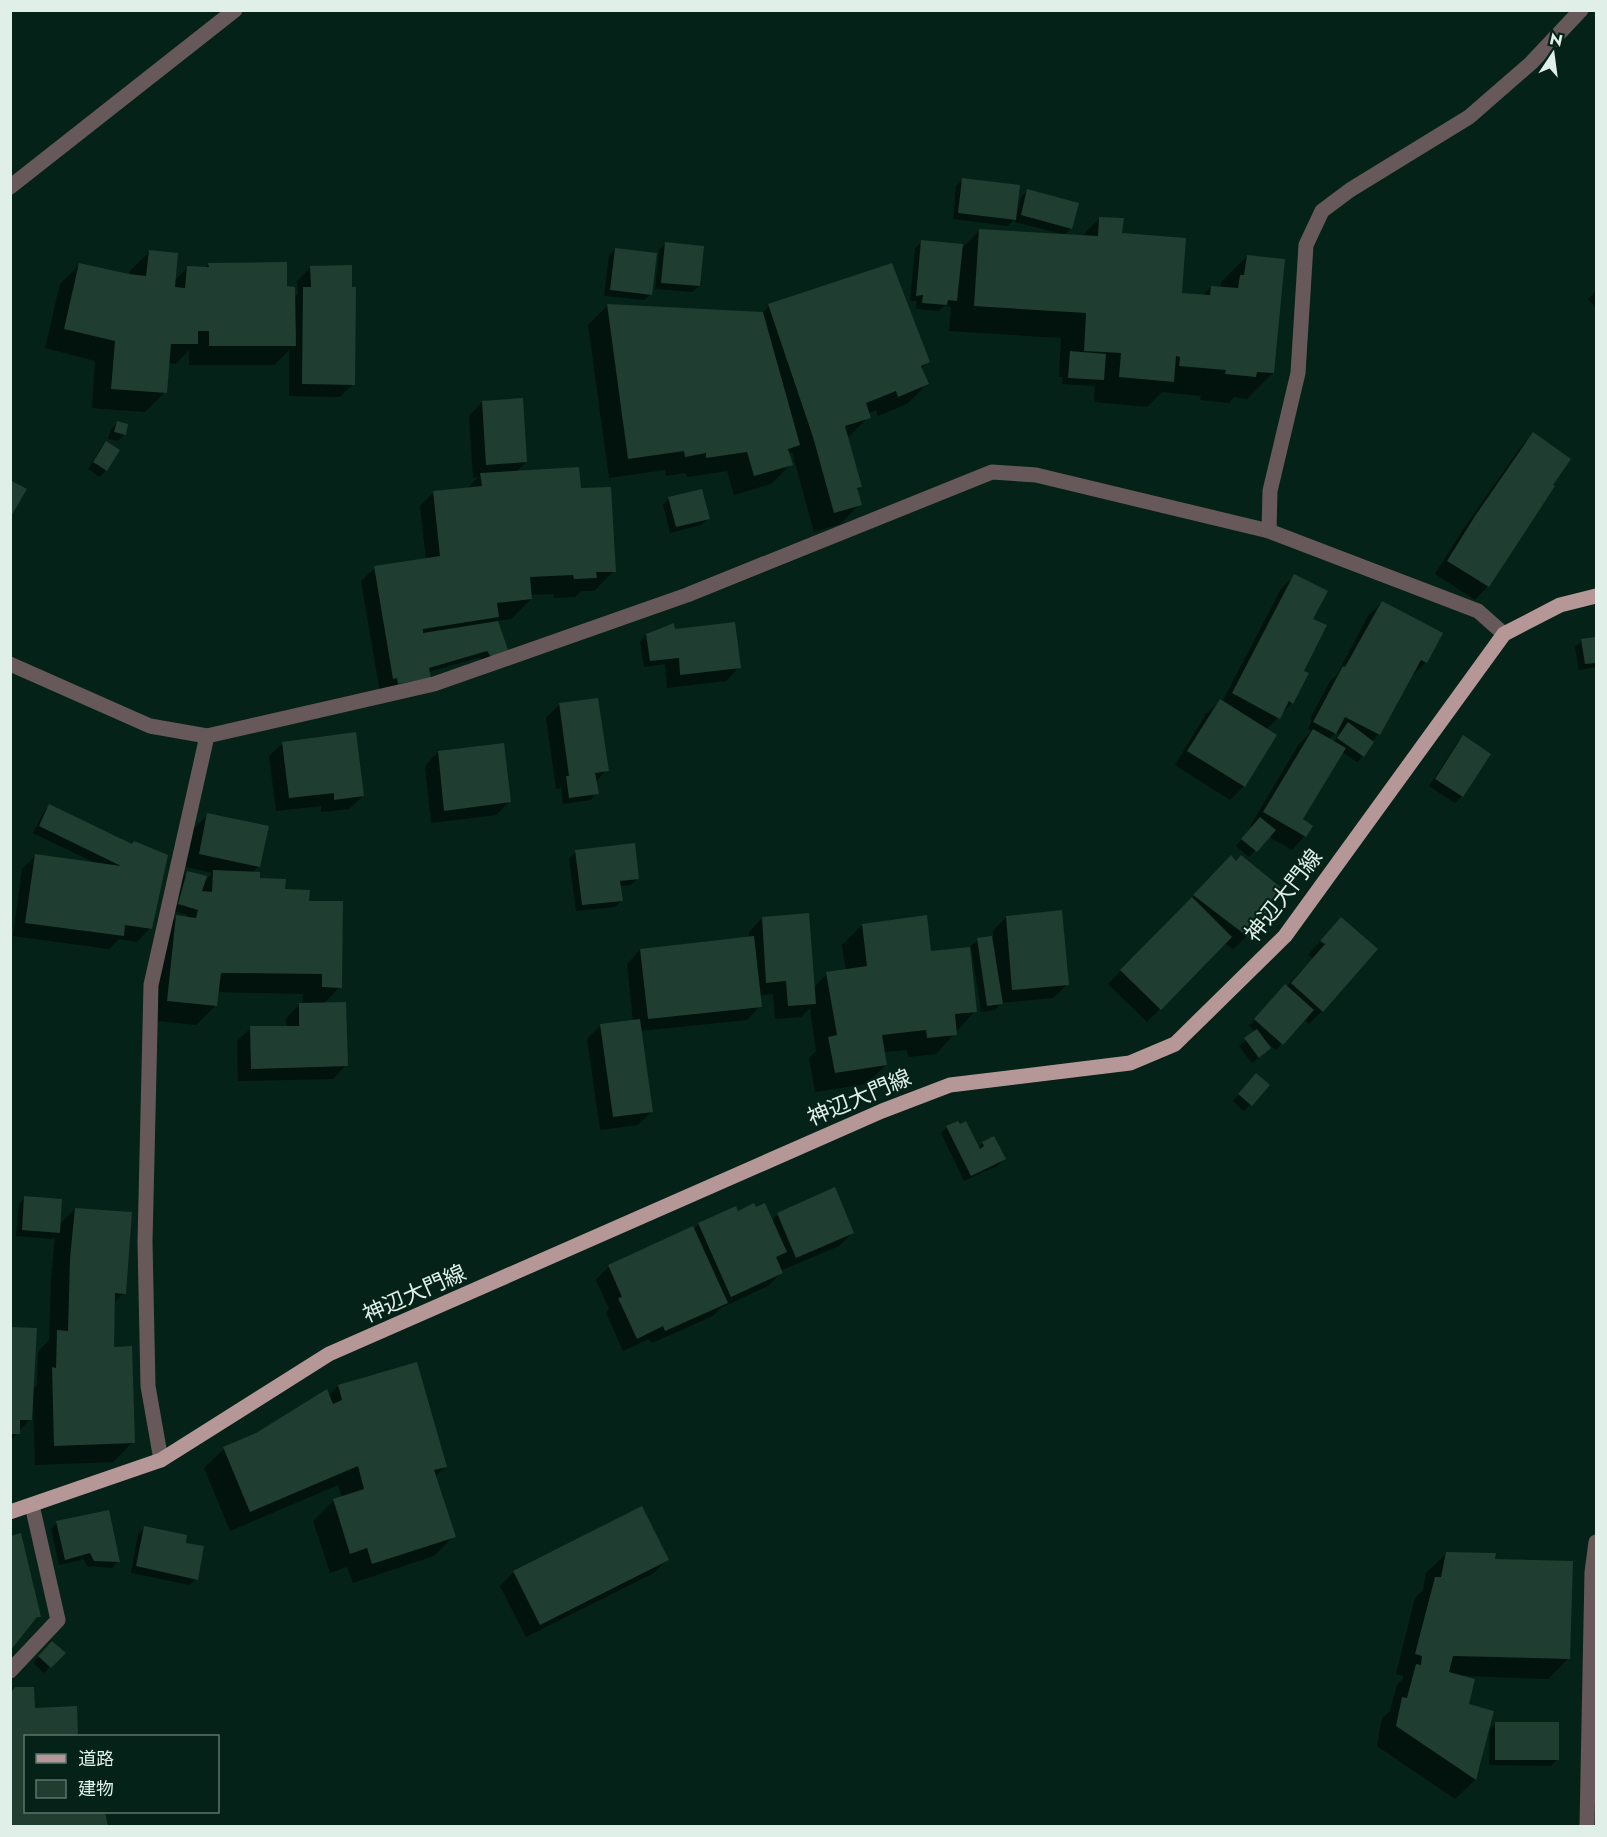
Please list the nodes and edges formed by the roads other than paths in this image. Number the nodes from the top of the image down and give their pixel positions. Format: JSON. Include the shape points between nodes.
{"nodes":[{"id":1,"x":235,"y":10,"type":"edge"},
{"id":2,"x":1581,"y":10,"type":"edge"},
{"id":3,"x":10,"y":187,"type":"edge"},
{"id":4,"x":1269,"y":531,"type":"junction"},
{"id":5,"x":1596,"y":596,"type":"edge"},
{"id":6,"x":1504,"y":634,"type":"junction"},
{"id":7,"x":10,"y":664,"type":"edge"},
{"id":8,"x":207,"y":736,"type":"junction"},
{"id":9,"x":161,"y":1460,"type":"junction"},
{"id":10,"x":32,"y":1505,"type":"junction"},
{"id":11,"x":10,"y":1512,"type":"edge"},
{"id":12,"x":1596,"y":1542,"type":"edge"},
{"id":13,"x":10,"y":1671,"type":"edge"},
{"id":14,"x":1587,"y":1827,"type":"edge"}],
"edges":[{"from":1,"to":3,"type":"street"},
{"from":2,"to":4,"type":"street","via":[[1531,63],[1469,117],[1322,211],[1306,245],[1298,373],[1270,491]]},
{"from":4,"to":6,"type":"street","via":[[1478,610]]},
{"from":4,"to":8,"type":"street","via":[[1036,475],[992,472],[687,595],[434,684]]},
{"from":5,"to":6,"type":"main road","name":"神辺大門線","via":[[1560,605]]},
{"from":6,"to":9,"type":"main road","name":"神辺大門線","via":[[1285,936],[1175,1044],[1130,1063],[950,1085],[882,1111],[329,1354]]},
{"from":7,"to":8,"type":"street","via":[[150,726]]},
{"from":8,"to":9,"type":"street","via":[[152,985],[145,1242],[148,1386]]},
{"from":9,"to":10,"type":"main road","name":"神辺大門線"},
{"from":10,"to":11,"type":"main road","name":"神辺大門線"},
{"from":10,"to":13,"type":"street","via":[[58,1620]]},
{"from":12,"to":14,"type":"street","via":[[1592,1572]]}]}
